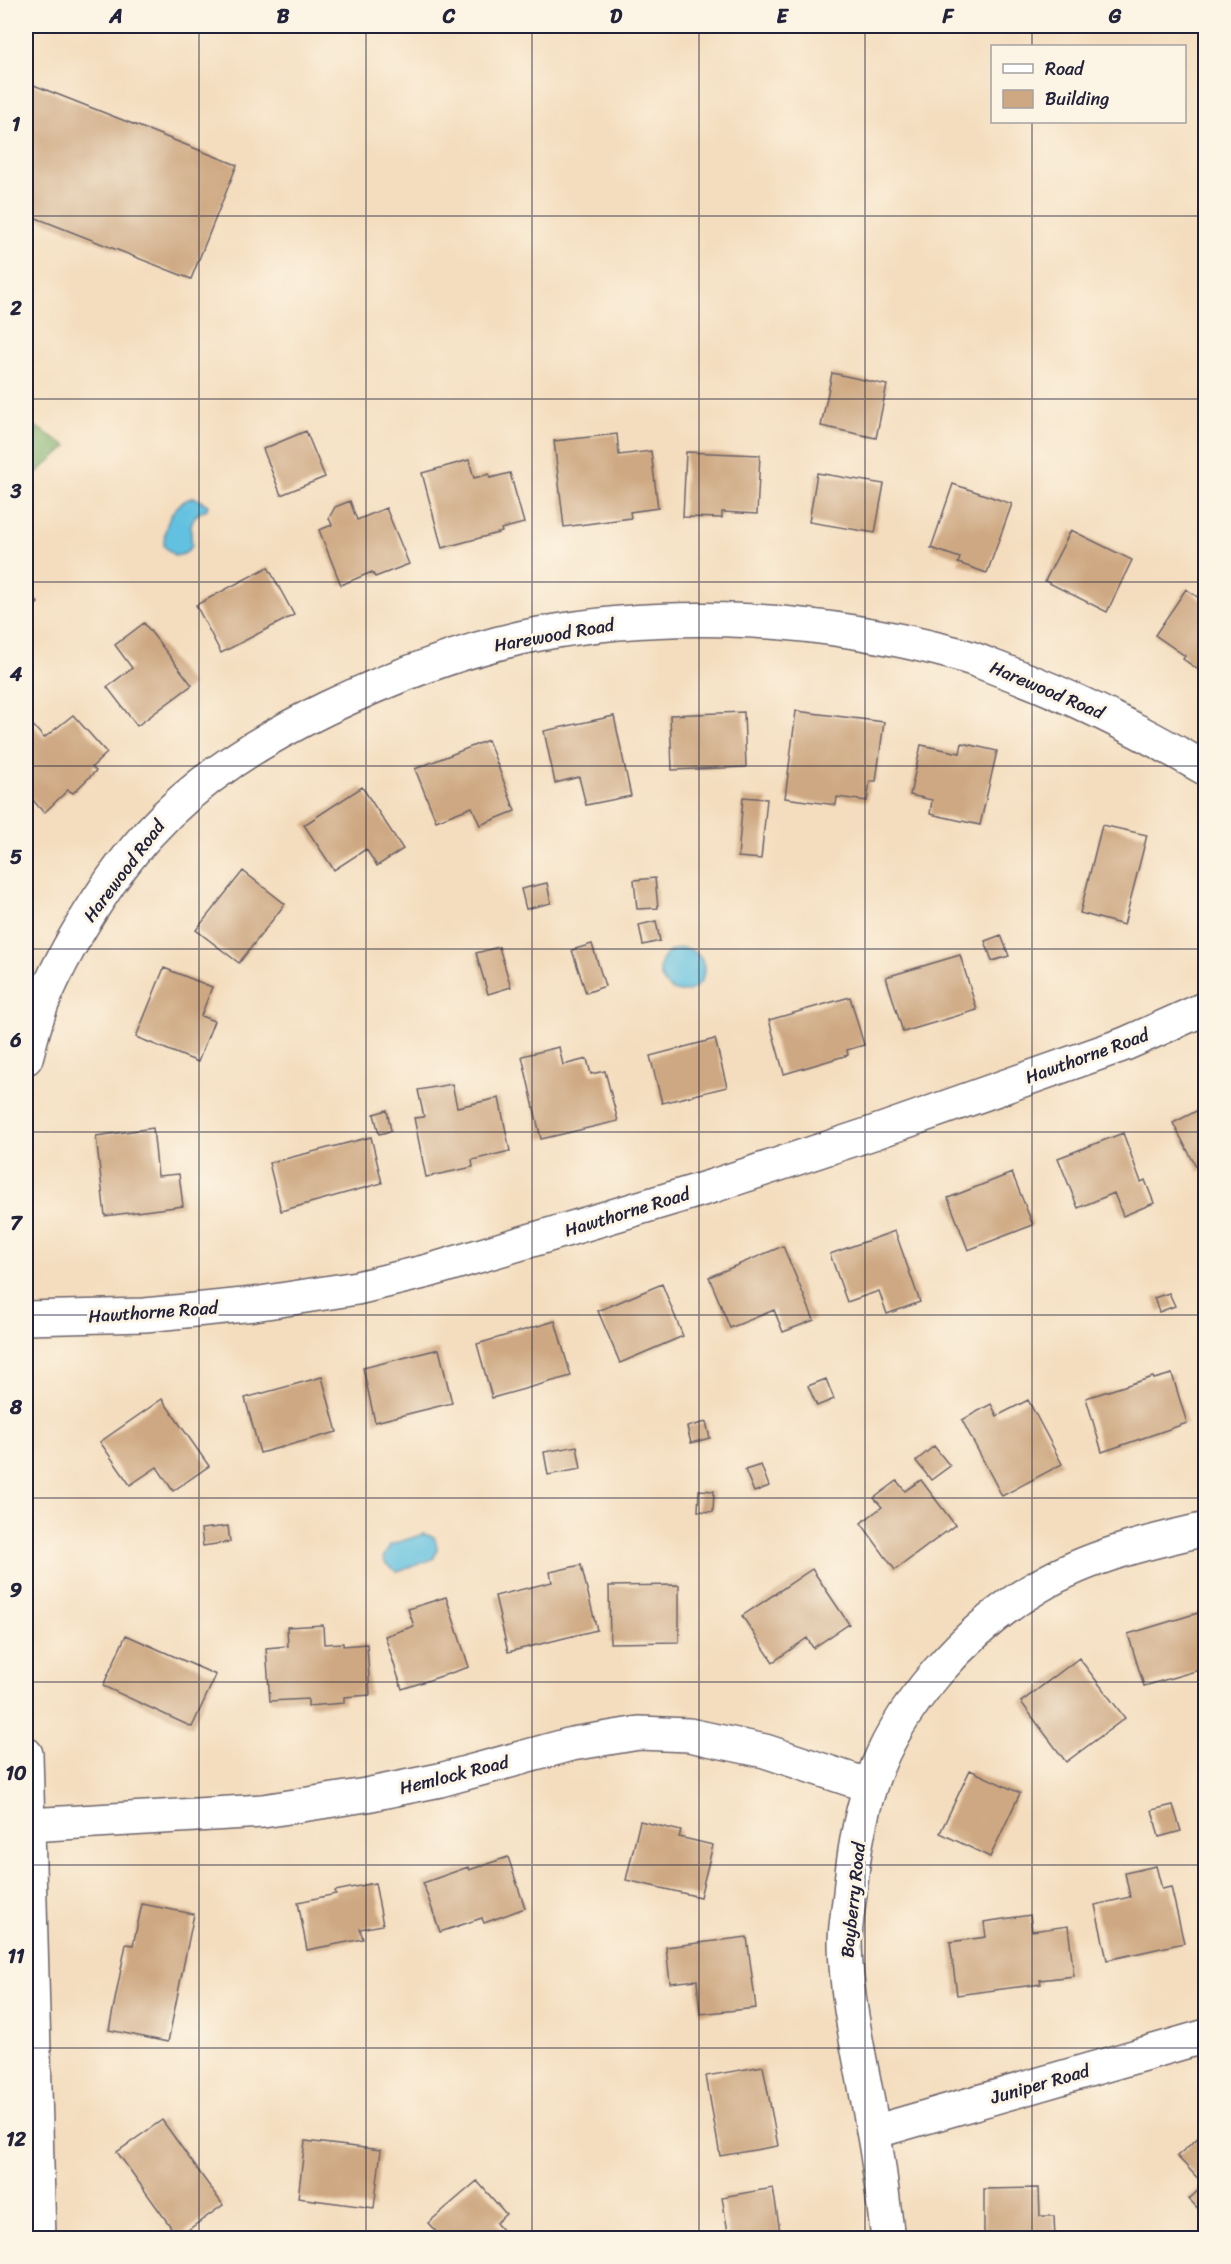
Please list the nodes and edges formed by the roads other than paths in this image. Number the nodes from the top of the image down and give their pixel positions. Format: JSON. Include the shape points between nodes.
{"nodes":[{"id":1,"x":1206,"y":769,"type":"edge"},
{"id":2,"x":1206,"y":1008,"type":"edge"},
{"id":3,"x":26,"y":1058,"type":"edge"},
{"id":4,"x":26,"y":1318,"type":"edge"},
{"id":5,"x":1206,"y":1529,"type":"edge"},
{"id":6,"x":26,"y":1754,"type":"edge"},
{"id":7,"x":870,"y":1786,"type":"junction"},
{"id":8,"x":28,"y":1825,"type":"junction"},
{"id":9,"x":1206,"y":2036,"type":"edge"},
{"id":10,"x":874,"y":2132,"type":"junction"},
{"id":11,"x":39,"y":2238,"type":"edge"},
{"id":12,"x":888,"y":2238,"type":"edge"}],
"edges":[{"from":1,"to":3,"type":"street","name":"Harewood Road","via":[[1141,731],[1037,683],[961,655],[883,637],[786,622],[709,620],[627,622],[538,634],[455,656],[375,685],[249,748],[194,789],[148,833],[74,938],[42,1004]]},
{"from":2,"to":4,"type":"street","name":"Hawthorne Road","via":[[1125,1044],[873,1133],[713,1186],[428,1271],[357,1288],[254,1304],[145,1315]]},
{"from":5,"to":7,"type":"street","name":"Bayberry Road","via":[[1084,1563],[1039,1586],[994,1616],[956,1650],[919,1694],[890,1741]]},
{"from":6,"to":8,"type":"street"},
{"from":7,"to":8,"type":"street","name":"Hemlock Road","via":[[765,1751],[690,1735],[639,1733],[572,1744],[440,1780],[355,1797],[262,1811]]},
{"from":7,"to":10,"type":"street","name":"Bayberry Road","via":[[853,1864],[845,1941],[849,2005]]},
{"from":8,"to":11,"type":"street"},
{"from":9,"to":10,"type":"street","name":"Juniper Road"},
{"from":10,"to":12,"type":"street","name":"Bayberry Road"}]}
